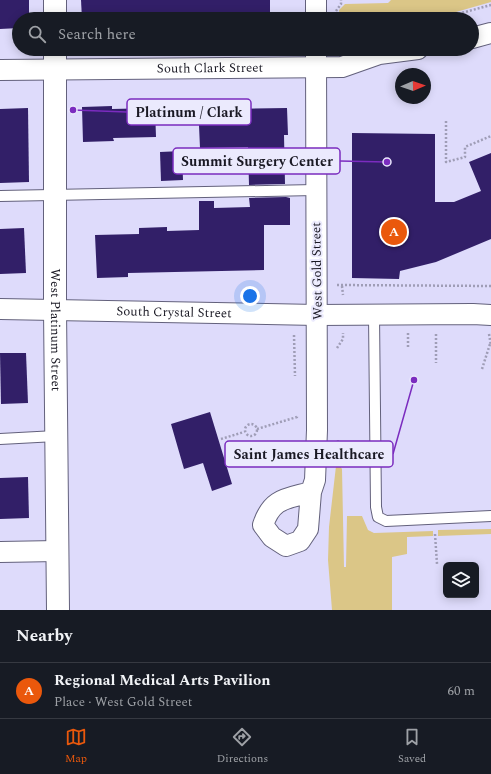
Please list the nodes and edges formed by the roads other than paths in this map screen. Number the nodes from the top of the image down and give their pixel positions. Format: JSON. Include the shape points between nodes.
{"nodes":[{"id":1,"x":55,"y":0,"type":"edge"},
{"id":2,"x":316,"y":0,"type":"edge"},
{"id":3,"x":55,"y":12,"type":"edge"},
{"id":4,"x":316,"y":12,"type":"edge"},
{"id":5,"x":491,"y":32,"type":"edge"},
{"id":6,"x":479,"y":36,"type":"edge"},
{"id":7,"x":373,"y":56,"type":"edge"},
{"id":8,"x":316,"y":58,"type":"edge"},
{"id":9,"x":55,"y":59,"type":"edge"},
{"id":10,"x":0,"y":70,"type":"edge"},
{"id":11,"x":315,"y":190,"type":"junction"},
{"id":12,"x":0,"y":196,"type":"edge"},
{"id":13,"x":55,"y":196,"type":"junction"},
{"id":14,"x":0,"y":309,"type":"edge"},
{"id":15,"x":55,"y":309,"type":"junction"},
{"id":16,"x":317,"y":315,"type":"junction"},
{"id":17,"x":374,"y":315,"type":"junction"},
{"id":18,"x":487,"y":324,"type":"edge"},
{"id":19,"x":56,"y":436,"type":"junction"},
{"id":20,"x":0,"y":439,"type":"edge"},
{"id":21,"x":311,"y":492,"type":"dead end"},
{"id":22,"x":491,"y":516,"type":"edge"},
{"id":23,"x":57,"y":551,"type":"junction"},
{"id":24,"x":0,"y":552,"type":"edge"},
{"id":25,"x":58,"y":610,"type":"edge"}],
"edges":[{"from":1,"to":3,"type":"street"},
{"from":2,"to":4,"type":"street"},
{"from":5,"to":6,"type":"street"},
{"from":7,"to":8,"type":"street","name":"South Clark Street","via":[[342,67]]},
{"from":8,"to":9,"type":"street","name":"South Clark Street"},
{"from":8,"to":11,"type":"street","name":"West Gold Street"},
{"from":9,"to":10,"type":"street","name":"South Clark Street"},
{"from":9,"to":13,"type":"street","name":"West Platinum Street"},
{"from":11,"to":13,"type":"lane"},
{"from":11,"to":16,"type":"street","name":"West Gold Street"},
{"from":12,"to":13,"type":"lane"},
{"from":13,"to":15,"type":"street","name":"West Platinum Street"},
{"from":14,"to":15,"type":"street","name":"South Crystal Street"},
{"from":15,"to":16,"type":"street","name":"South Crystal Street"},
{"from":15,"to":19,"type":"street","name":"West Platinum Street"},
{"from":16,"to":17,"type":"street","name":"South Crystal Street"},
{"from":16,"to":21,"type":"street","name":"West Gold Street","via":[[317,430],[315,480]]},
{"from":17,"to":18,"type":"street","name":"South Crystal Street","via":[[474,314]]},
{"from":17,"to":22,"type":"lane","via":[[378,517],[386,520]]},
{"from":19,"to":20,"type":"lane"},
{"from":19,"to":23,"type":"street","name":"West Platinum Street"},
{"from":23,"to":24,"type":"street"},
{"from":23,"to":25,"type":"street","name":"West Platinum Street"}]}
